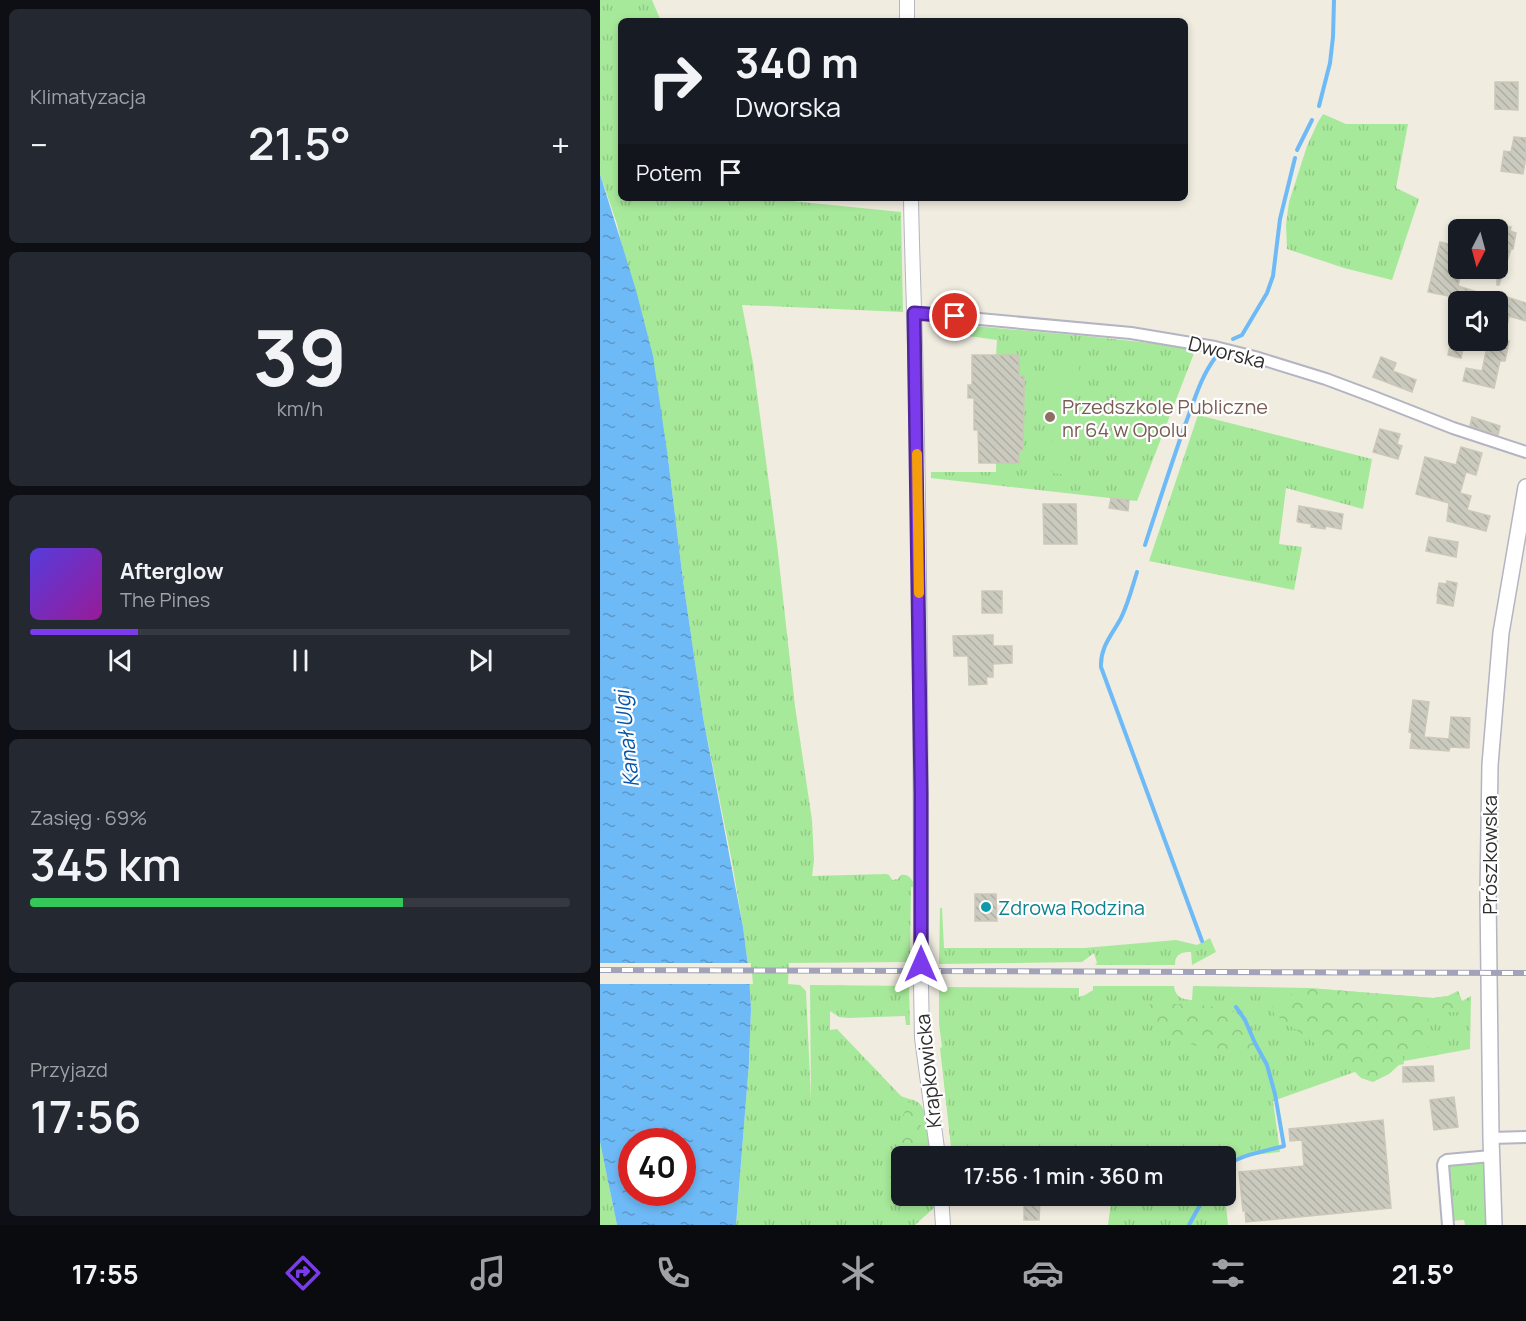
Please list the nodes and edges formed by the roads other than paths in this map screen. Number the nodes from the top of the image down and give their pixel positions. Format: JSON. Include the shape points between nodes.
{"nodes":[{"id":1,"x":907,"y":0,"type":"edge"},
{"id":2,"x":907,"y":18,"type":"edge"},
{"id":3,"x":911,"y":201,"type":"edge"},
{"id":4,"x":914,"y":313,"type":"junction"},
{"id":5,"x":1526,"y":452,"type":"edge"},
{"id":6,"x":1526,"y":487,"type":"edge"},
{"id":7,"x":921,"y":964,"type":"dead end"},
{"id":8,"x":921,"y":985,"type":"dead end"},
{"id":9,"x":1526,"y":1137,"type":"edge"},
{"id":10,"x":1491,"y":1138,"type":"junction"},
{"id":11,"x":937,"y":1146,"type":"edge"},
{"id":12,"x":1491,"y":1156,"type":"junction"},
{"id":13,"x":942,"y":1206,"type":"edge"},
{"id":14,"x":943,"y":1225,"type":"edge"},
{"id":15,"x":1448,"y":1225,"type":"edge"},
{"id":16,"x":1494,"y":1225,"type":"edge"}],
"edges":[{"from":1,"to":2,"type":"street"},
{"from":3,"to":4,"type":"street"},
{"from":4,"to":5,"type":"street","name":"Dworska","via":[[1131,333],[1215,347],[1326,379],[1453,429]]},
{"from":4,"to":7,"type":"street"},
{"from":6,"to":10,"type":"main road","name":"Prószkowska","via":[[1501,633],[1490,765]]},
{"from":8,"to":11,"type":"street","name":"Krapkowicka","via":[[922,1038]]},
{"from":9,"to":10,"type":"street"},
{"from":10,"to":12,"type":"main road","name":"Prószkowska"},
{"from":12,"to":15,"type":"street","via":[[1444,1162]]},
{"from":12,"to":16,"type":"main road","name":"Prószkowska"},
{"from":13,"to":14,"type":"street"}]}
